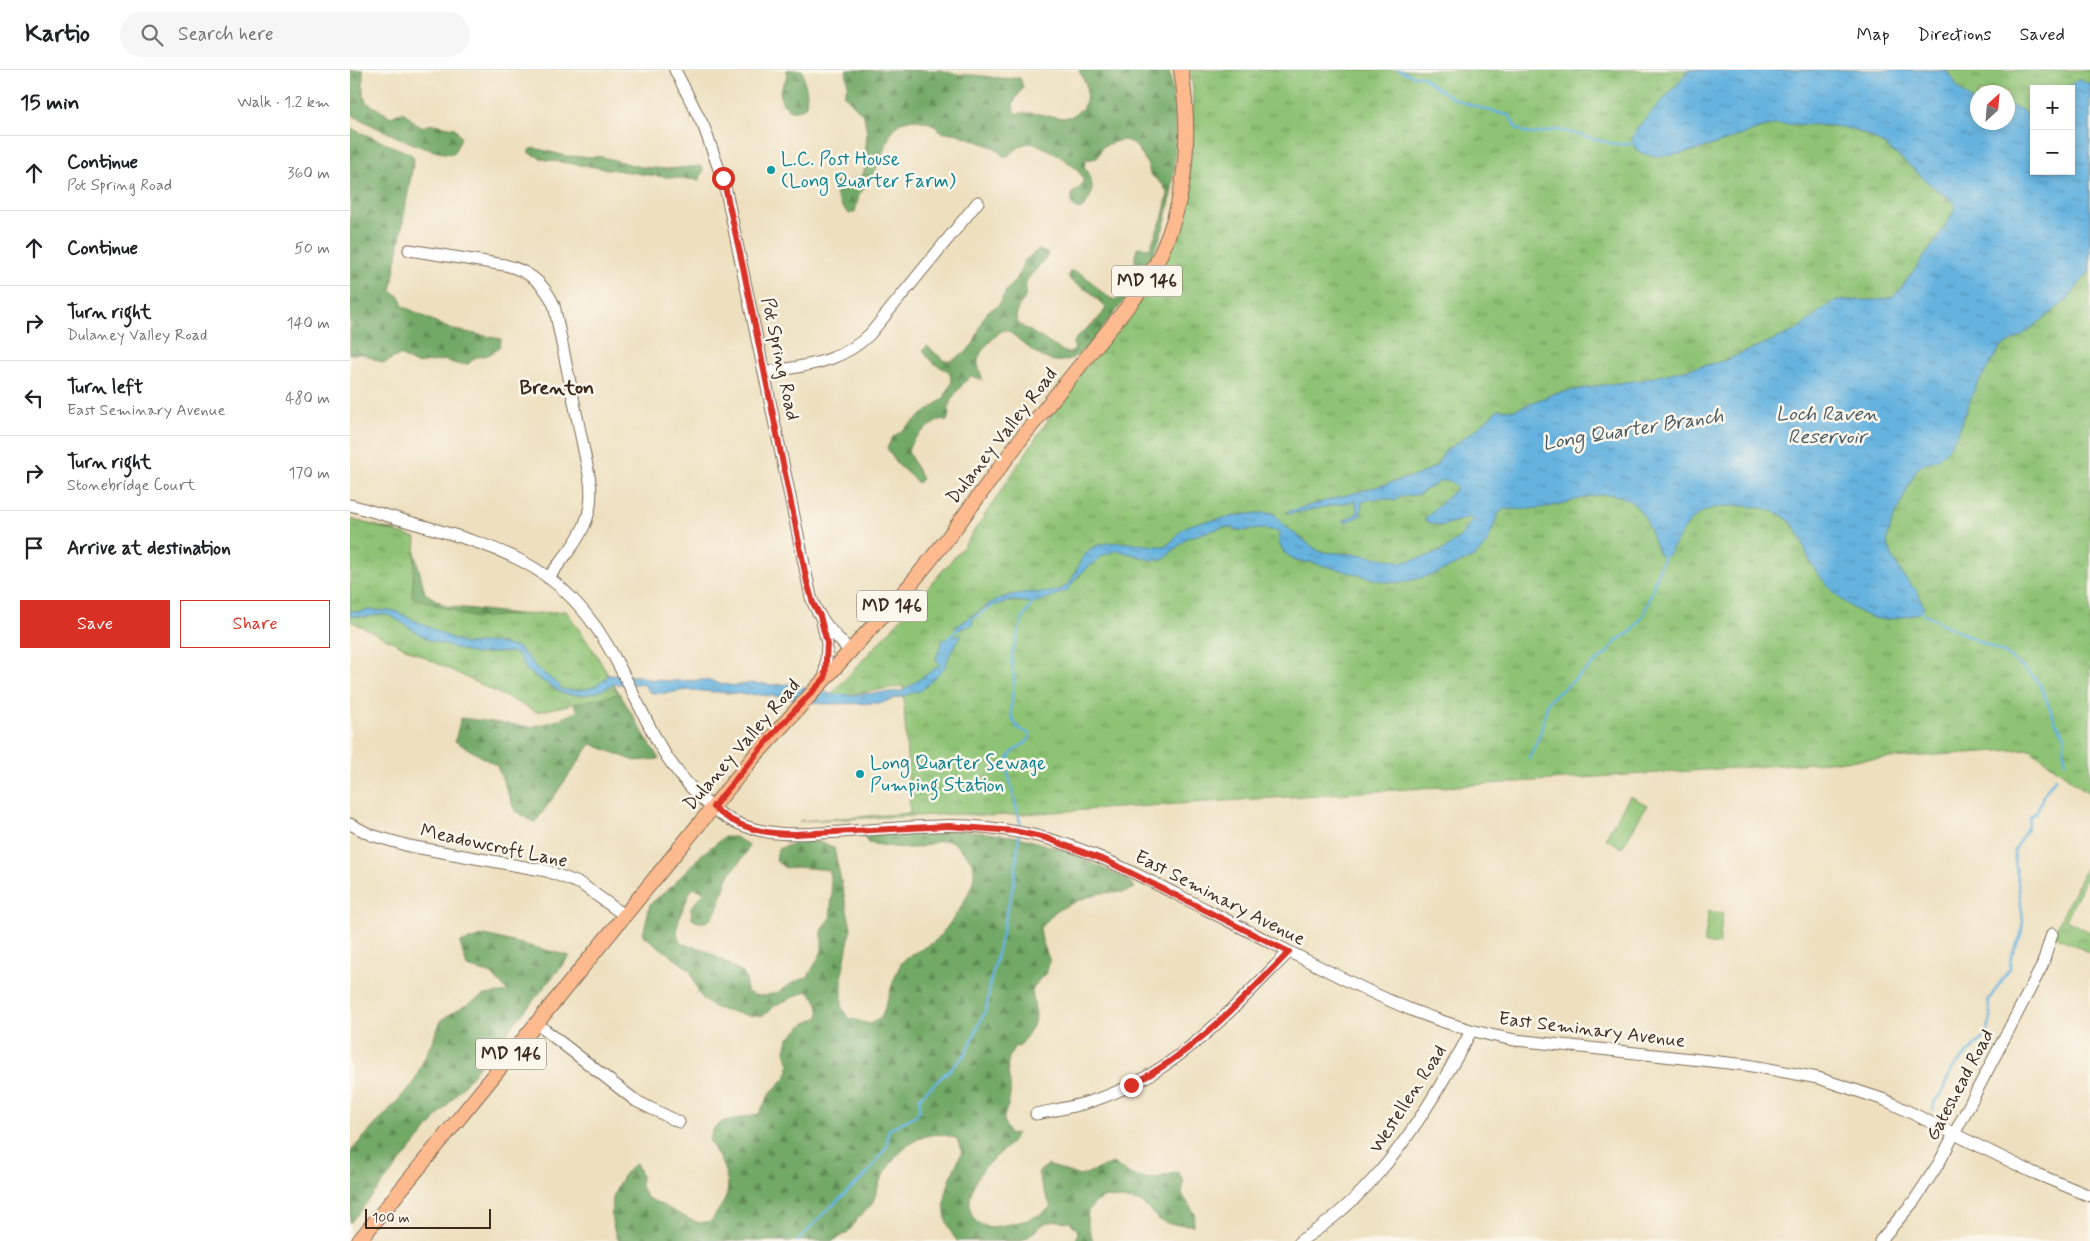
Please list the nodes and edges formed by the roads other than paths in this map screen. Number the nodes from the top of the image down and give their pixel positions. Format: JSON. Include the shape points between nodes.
{"nodes":[{"id":1,"x":675,"y":70,"type":"edge"},
{"id":2,"x":1181,"y":70,"type":"edge"},
{"id":3,"x":978,"y":202,"type":"dead end"},
{"id":4,"x":408,"y":250,"type":"dead end"},
{"id":5,"x":765,"y":373,"type":"junction"},
{"id":6,"x":350,"y":505,"type":"edge"},
{"id":7,"x":548,"y":578,"type":"junction"},
{"id":8,"x":820,"y":616,"type":"junction"},
{"id":9,"x":851,"y":652,"type":"junction"},
{"id":10,"x":825,"y":678,"type":"junction"},
{"id":11,"x":713,"y":807,"type":"junction"},
{"id":12,"x":350,"y":824,"type":"edge"},
{"id":13,"x":624,"y":915,"type":"junction"},
{"id":14,"x":2052,"y":934,"type":"dead end"},
{"id":15,"x":1289,"y":952,"type":"junction"},
{"id":16,"x":536,"y":1023,"type":"junction"},
{"id":17,"x":1470,"y":1031,"type":"junction"},
{"id":18,"x":1036,"y":1114,"type":"dead end"},
{"id":19,"x":679,"y":1122,"type":"dead end"},
{"id":20,"x":1954,"y":1134,"type":"junction"},
{"id":21,"x":2090,"y":1196,"type":"edge"},
{"id":22,"x":359,"y":1241,"type":"edge"},
{"id":23,"x":1300,"y":1241,"type":"edge"},
{"id":24,"x":1880,"y":1241,"type":"edge"}],
"edges":[{"from":1,"to":5,"type":"street","name":"Pot Spring Road","via":[[701,121],[725,186]]},
{"from":2,"to":9,"type":"main road","name":"Dulaney Valley Road","number":"MD 146","via":[[1187,141],[1183,183],[1174,225],[1150,277],[1023,436],[931,559]]},
{"from":3,"to":5,"type":"street","via":[[870,334],[856,346],[834,358]]},
{"from":4,"to":7,"type":"street","via":[[520,270],[540,283],[554,305],[592,500],[584,528]]},
{"from":5,"to":8,"type":"street","name":"Pot Spring Road","via":[[807,582]]},
{"from":6,"to":7,"type":"street","name":"East Seminary Avenue","via":[[494,547]]},
{"from":7,"to":11,"type":"street","name":"East Seminary Avenue","via":[[587,615],[602,636],[670,762]]},
{"from":8,"to":9,"type":"street","name":"Pot Spring Road"},
{"from":8,"to":10,"type":"street","via":[[827,643]]},
{"from":9,"to":10,"type":"main road","name":"Dulaney Valley Road","number":"MD 146"},
{"from":10,"to":11,"type":"main road","name":"Dulaney Valley Road","number":"MD 146"},
{"from":11,"to":13,"type":"main road","name":"Dulaney Valley Road","number":"MD 146"},
{"from":11,"to":15,"type":"street","name":"East Seminary Avenue","via":[[735,822],[777,834],[949,826],[1019,832],[1052,840],[1095,855]]},
{"from":12,"to":13,"type":"street","name":"Meadowcroft Lane","via":[[395,843],[556,874],[581,884]]},
{"from":13,"to":16,"type":"main road","name":"Dulaney Valley Road","number":"MD 146"},
{"from":14,"to":20,"type":"street","name":"Gateshead Road","via":[[2042,966]]},
{"from":15,"to":17,"type":"street","name":"East Seminary Avenue","via":[[1401,1007]]},
{"from":15,"to":18,"type":"street","via":[[1204,1037],[1155,1072],[1092,1101]]},
{"from":16,"to":19,"type":"street","via":[[636,1101]]},
{"from":16,"to":22,"type":"main road","name":"Dulaney Valley Road","number":"MD 146"},
{"from":17,"to":20,"type":"street","name":"East Seminary Avenue","via":[[1515,1040],[1747,1066],[1818,1078],[1885,1100]]},
{"from":17,"to":23,"type":"street","name":"Westellen Road","via":[[1413,1129],[1382,1171],[1341,1210]]},
{"from":20,"to":21,"type":"street","name":"East Seminary Avenue"},
{"from":20,"to":24,"type":"street","name":"Gateshead Road","via":[[1914,1200]]}]}
